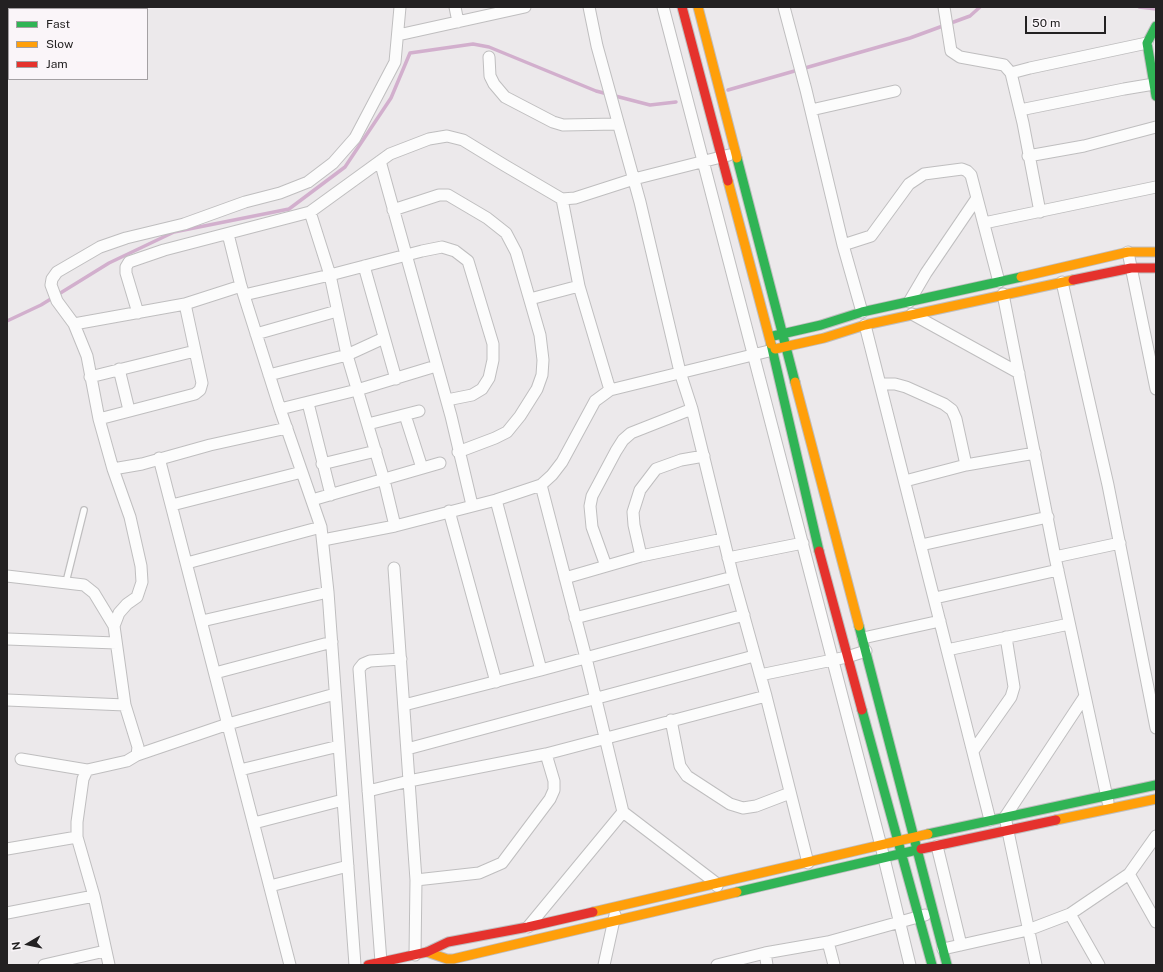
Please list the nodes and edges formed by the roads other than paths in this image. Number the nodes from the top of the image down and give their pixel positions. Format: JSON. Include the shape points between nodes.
{"nodes":[{"id":1,"x":400,"y":7,"type":"edge"},
{"id":2,"x":455,"y":7,"type":"edge"},
{"id":3,"x":524,"y":7,"type":"edge"},
{"id":4,"x":589,"y":7,"type":"edge"},
{"id":5,"x":663,"y":7,"type":"edge"},
{"id":6,"x":682,"y":7,"type":"edge"},
{"id":7,"x":698,"y":7,"type":"edge"},
{"id":8,"x":784,"y":7,"type":"edge"},
{"id":9,"x":944,"y":10,"type":"edge"},
{"id":10,"x":458,"y":22,"type":"junction"},
{"id":11,"x":1156,"y":26,"type":"edge"},
{"id":12,"x":398,"y":35,"type":"junction"},
{"id":13,"x":1147,"y":43,"type":"junction"},
{"id":14,"x":489,"y":57,"type":"dead end"},
{"id":15,"x":1011,"y":74,"type":"junction"},
{"id":16,"x":1154,"y":84,"type":"junction"},
{"id":17,"x":895,"y":91,"type":"dead end"},
{"id":18,"x":1156,"y":96,"type":"edge"},
{"id":19,"x":811,"y":110,"type":"junction"},
{"id":20,"x":1020,"y":110,"type":"junction"},
{"id":21,"x":617,"y":124,"type":"junction"},
{"id":22,"x":1156,"y":127,"type":"edge"},
{"id":23,"x":735,"y":153,"type":"junction"},
{"id":24,"x":722,"y":156,"type":"junction"},
{"id":25,"x":1028,"y":156,"type":"junction"},
{"id":26,"x":380,"y":161,"type":"junction"},
{"id":27,"x":703,"y":161,"type":"junction"},
{"id":28,"x":634,"y":179,"type":"junction"},
{"id":29,"x":1156,"y":187,"type":"edge"},
{"id":30,"x":977,"y":198,"type":"junction"},
{"id":31,"x":562,"y":199,"type":"junction"},
{"id":32,"x":393,"y":210,"type":"junction"},
{"id":33,"x":310,"y":212,"type":"junction"},
{"id":34,"x":1040,"y":212,"type":"junction"},
{"id":35,"x":984,"y":223,"type":"junction"},
{"id":36,"x":228,"y":234,"type":"junction"},
{"id":37,"x":844,"y":245,"type":"junction"},
{"id":38,"x":1128,"y":252,"type":"junction"},
{"id":39,"x":1156,"y":252,"type":"edge"},
{"id":40,"x":406,"y":254,"type":"junction"},
{"id":41,"x":364,"y":266,"type":"junction"},
{"id":42,"x":1131,"y":268,"type":"junction"},
{"id":43,"x":1156,"y":268,"type":"edge"},
{"id":44,"x":330,"y":275,"type":"junction"},
{"id":45,"x":999,"y":282,"type":"junction"},
{"id":46,"x":1062,"y":282,"type":"junction"},
{"id":47,"x":579,"y":286,"type":"junction"},
{"id":48,"x":242,"y":291,"type":"junction"},
{"id":49,"x":1002,"y":294,"type":"junction"},
{"id":50,"x":530,"y":299,"type":"junction"},
{"id":51,"x":909,"y":302,"type":"junction"},
{"id":52,"x":185,"y":304,"type":"junction"},
{"id":53,"x":337,"y":311,"type":"junction"},
{"id":54,"x":862,"y":312,"type":"junction"},
{"id":55,"x":138,"y":313,"type":"junction"},
{"id":56,"x":912,"y":314,"type":"junction"},
{"id":57,"x":74,"y":324,"type":"junction"},
{"id":58,"x":865,"y":325,"type":"junction"},
{"id":59,"x":256,"y":334,"type":"junction"},
{"id":60,"x":782,"y":335,"type":"junction"},
{"id":61,"x":769,"y":336,"type":"junction"},
{"id":62,"x":384,"y":338,"type":"junction"},
{"id":63,"x":786,"y":348,"type":"junction"},
{"id":64,"x":773,"y":350,"type":"junction"},
{"id":65,"x":195,"y":351,"type":"junction"},
{"id":66,"x":348,"y":355,"type":"junction"},
{"id":67,"x":754,"y":355,"type":"junction"},
{"id":68,"x":436,"y":366,"type":"junction"},
{"id":69,"x":119,"y":369,"type":"junction"},
{"id":70,"x":680,"y":372,"type":"junction"},
{"id":71,"x":1018,"y":373,"type":"junction"},
{"id":72,"x":90,"y":376,"type":"junction"},
{"id":73,"x":269,"y":376,"type":"junction"},
{"id":74,"x":396,"y":378,"type":"junction"},
{"id":75,"x":881,"y":384,"type":"junction"},
{"id":76,"x":1156,"y":389,"type":"edge"},
{"id":77,"x":357,"y":390,"type":"junction"},
{"id":78,"x":610,"y":390,"type":"junction"},
{"id":79,"x":447,"y":400,"type":"junction"},
{"id":80,"x":308,"y":403,"type":"junction"},
{"id":81,"x":280,"y":409,"type":"junction"},
{"id":82,"x":692,"y":409,"type":"junction"},
{"id":83,"x":129,"y":410,"type":"junction"},
{"id":84,"x":419,"y":411,"type":"dead end"},
{"id":85,"x":405,"y":415,"type":"junction"},
{"id":86,"x":99,"y":419,"type":"junction"},
{"id":87,"x":368,"y":424,"type":"junction"},
{"id":88,"x":287,"y":428,"type":"junction"},
{"id":89,"x":376,"y":451,"type":"junction"},
{"id":90,"x":458,"y":452,"type":"junction"},
{"id":91,"x":1035,"y":453,"type":"junction"},
{"id":92,"x":704,"y":456,"type":"junction"},
{"id":93,"x":160,"y":458,"type":"junction"},
{"id":94,"x":440,"y":463,"type":"dead end"},
{"id":95,"x":322,"y":464,"type":"junction"},
{"id":96,"x":966,"y":465,"type":"junction"},
{"id":97,"x":422,"y":468,"type":"junction"},
{"id":98,"x":113,"y":470,"type":"junction"},
{"id":99,"x":302,"y":472,"type":"junction"},
{"id":100,"x":384,"y":480,"type":"junction"},
{"id":101,"x":905,"y":481,"type":"junction"},
{"id":102,"x":541,"y":485,"type":"junction"},
{"id":103,"x":331,"y":495,"type":"junction"},
{"id":104,"x":312,"y":500,"type":"junction"},
{"id":105,"x":496,"y":500,"type":"junction"},
{"id":106,"x":172,"y":505,"type":"junction"},
{"id":107,"x":472,"y":506,"type":"junction"},
{"id":108,"x":84,"y":510,"type":"dead end"},
{"id":109,"x":449,"y":511,"type":"junction"},
{"id":110,"x":1048,"y":517,"type":"junction"},
{"id":111,"x":395,"y":526,"type":"junction"},
{"id":112,"x":321,"y":527,"type":"junction"},
{"id":113,"x":723,"y":539,"type":"junction"},
{"id":114,"x":323,"y":540,"type":"junction"},
{"id":115,"x":802,"y":543,"type":"junction"},
{"id":116,"x":1120,"y":543,"type":"junction"},
{"id":117,"x":921,"y":544,"type":"junction"},
{"id":118,"x":641,"y":556,"type":"junction"},
{"id":119,"x":1055,"y":557,"type":"junction"},
{"id":120,"x":728,"y":558,"type":"junction"},
{"id":121,"x":187,"y":562,"type":"junction"},
{"id":122,"x":606,"y":566,"type":"junction"},
{"id":123,"x":394,"y":568,"type":"dead end"},
{"id":124,"x":1058,"y":570,"type":"junction"},
{"id":125,"x":7,"y":576,"type":"edge"},
{"id":126,"x":733,"y":577,"type":"junction"},
{"id":127,"x":565,"y":578,"type":"junction"},
{"id":128,"x":66,"y":582,"type":"junction"},
{"id":129,"x":328,"y":592,"type":"junction"},
{"id":130,"x":935,"y":598,"type":"junction"},
{"id":131,"x":744,"y":615,"type":"junction"},
{"id":132,"x":575,"y":618,"type":"junction"},
{"id":133,"x":202,"y":621,"type":"junction"},
{"id":134,"x":940,"y":621,"type":"junction"},
{"id":135,"x":1069,"y":624,"type":"junction"},
{"id":136,"x":114,"y":626,"type":"junction"},
{"id":137,"x":1006,"y":637,"type":"junction"},
{"id":138,"x":863,"y":638,"type":"junction"},
{"id":139,"x":7,"y":639,"type":"edge"},
{"id":140,"x":332,"y":642,"type":"junction"},
{"id":141,"x":116,"y":644,"type":"junction"},
{"id":142,"x":947,"y":650,"type":"junction"},
{"id":143,"x":866,"y":651,"type":"junction"},
{"id":144,"x":754,"y":656,"type":"junction"},
{"id":145,"x":847,"y":657,"type":"junction"},
{"id":146,"x":586,"y":658,"type":"junction"},
{"id":147,"x":401,"y":659,"type":"junction"},
{"id":148,"x":833,"y":659,"type":"junction"},
{"id":149,"x":541,"y":670,"type":"junction"},
{"id":150,"x":215,"y":673,"type":"junction"},
{"id":151,"x":760,"y":676,"type":"junction"},
{"id":152,"x":496,"y":682,"type":"junction"},
{"id":153,"x":335,"y":694,"type":"junction"},
{"id":154,"x":766,"y":696,"type":"junction"},
{"id":155,"x":1086,"y":696,"type":"junction"},
{"id":156,"x":596,"y":698,"type":"junction"},
{"id":157,"x":7,"y":700,"type":"edge"},
{"id":158,"x":125,"y":705,"type":"junction"},
{"id":159,"x":404,"y":705,"type":"junction"},
{"id":160,"x":671,"y":720,"type":"junction"},
{"id":161,"x":228,"y":724,"type":"junction"},
{"id":162,"x":1156,"y":728,"type":"edge"},
{"id":163,"x":606,"y":738,"type":"junction"},
{"id":164,"x":339,"y":746,"type":"junction"},
{"id":165,"x":407,"y":749,"type":"junction"},
{"id":166,"x":973,"y":751,"type":"junction"},
{"id":167,"x":546,"y":754,"type":"junction"},
{"id":168,"x":137,"y":755,"type":"junction"},
{"id":169,"x":22,"y":759,"type":"dead end"},
{"id":170,"x":87,"y":770,"type":"junction"},
{"id":171,"x":240,"y":770,"type":"junction"},
{"id":172,"x":409,"y":781,"type":"junction"},
{"id":173,"x":1156,"y":785,"type":"edge"},
{"id":174,"x":368,"y":791,"type":"junction"},
{"id":175,"x":790,"y":793,"type":"junction"},
{"id":176,"x":1106,"y":796,"type":"junction"},
{"id":177,"x":1156,"y":799,"type":"edge"},
{"id":178,"x":343,"y":800,"type":"junction"},
{"id":179,"x":1109,"y":809,"type":"junction"},
{"id":180,"x":623,"y":812,"type":"junction"},
{"id":181,"x":1006,"y":817,"type":"junction"},
{"id":182,"x":990,"y":820,"type":"junction"},
{"id":183,"x":254,"y":824,"type":"junction"},
{"id":184,"x":1008,"y":830,"type":"junction"},
{"id":185,"x":1156,"y":836,"type":"edge"},
{"id":186,"x":77,"y":837,"type":"junction"},
{"id":187,"x":913,"y":839,"type":"junction"},
{"id":188,"x":898,"y":842,"type":"junction"},
{"id":189,"x":881,"y":846,"type":"junction"},
{"id":190,"x":937,"y":846,"type":"junction"},
{"id":191,"x":7,"y":849,"type":"edge"},
{"id":192,"x":916,"y":850,"type":"junction"},
{"id":193,"x":901,"y":854,"type":"junction"},
{"id":194,"x":884,"y":858,"type":"junction"},
{"id":195,"x":808,"y":863,"type":"junction"},
{"id":196,"x":348,"y":866,"type":"junction"},
{"id":197,"x":1128,"y":874,"type":"junction"},
{"id":198,"x":416,"y":880,"type":"junction"},
{"id":199,"x":716,"y":884,"type":"junction"},
{"id":200,"x":270,"y":886,"type":"junction"},
{"id":201,"x":94,"y":896,"type":"junction"},
{"id":202,"x":722,"y":896,"type":"junction"},
{"id":203,"x":616,"y":907,"type":"junction"},
{"id":204,"x":933,"y":913,"type":"junction"},
{"id":205,"x":7,"y":914,"type":"edge"},
{"id":206,"x":1070,"y":914,"type":"junction"},
{"id":207,"x":920,"y":916,"type":"junction"},
{"id":208,"x":614,"y":921,"type":"junction"},
{"id":209,"x":900,"y":921,"type":"junction"},
{"id":210,"x":1156,"y":922,"type":"edge"},
{"id":211,"x":528,"y":927,"type":"junction"},
{"id":212,"x":1028,"y":930,"type":"junction"},
{"id":213,"x":828,"y":942,"type":"junction"},
{"id":214,"x":961,"y":945,"type":"junction"},
{"id":215,"x":943,"y":948,"type":"junction"},
{"id":216,"x":105,"y":951,"type":"junction"},
{"id":217,"x":427,"y":952,"type":"junction"},
{"id":218,"x":764,"y":953,"type":"junction"},
{"id":219,"x":415,"y":955,"type":"junction"},
{"id":220,"x":381,"y":962,"type":"junction"},
{"id":221,"x":44,"y":965,"type":"edge"},
{"id":222,"x":109,"y":965,"type":"edge"},
{"id":223,"x":290,"y":965,"type":"edge"},
{"id":224,"x":355,"y":965,"type":"edge"},
{"id":225,"x":368,"y":965,"type":"edge"},
{"id":226,"x":604,"y":965,"type":"edge"},
{"id":227,"x":718,"y":965,"type":"edge"},
{"id":228,"x":767,"y":965,"type":"edge"},
{"id":229,"x":834,"y":965,"type":"edge"},
{"id":230,"x":910,"y":965,"type":"edge"},
{"id":231,"x":932,"y":965,"type":"edge"},
{"id":232,"x":946,"y":965,"type":"edge"},
{"id":233,"x":1036,"y":965,"type":"edge"},
{"id":234,"x":1098,"y":965,"type":"edge"}],
"edges":[{"from":1,"to":12,"type":"street"},
{"from":2,"to":10,"type":"street"},
{"from":3,"to":10,"type":"street"},
{"from":4,"to":21,"type":"street"},
{"from":5,"to":27,"type":"street"},
{"from":6,"to":24,"type":"street"},
{"from":7,"to":23,"type":"street"},
{"from":8,"to":19,"type":"street"},
{"from":9,"to":15,"type":"street","via":[[951,51],[960,57],[1004,65]]},
{"from":10,"to":12,"type":"street"},
{"from":11,"to":13,"type":"street"},
{"from":12,"to":57,"type":"street","via":[[395,62],[355,138],[333,163],[308,182],[184,224],[100,247],[57,272],[51,286],[57,302]]},
{"from":13,"to":15,"type":"street"},
{"from":13,"to":16,"type":"street"},
{"from":14,"to":21,"type":"street","via":[[490,76],[506,97],[553,122],[578,126]]},
{"from":15,"to":20,"type":"street"},
{"from":16,"to":18,"type":"street"},
{"from":16,"to":20,"type":"street"},
{"from":17,"to":19,"type":"street"},
{"from":19,"to":37,"type":"street"},
{"from":20,"to":25,"type":"street"},
{"from":21,"to":28,"type":"street"},
{"from":22,"to":25,"type":"street","via":[[1084,146]]},
{"from":23,"to":24,"type":"street"},
{"from":23,"to":60,"type":"street"},
{"from":24,"to":27,"type":"street"},
{"from":24,"to":61,"type":"street"},
{"from":25,"to":34,"type":"street"},
{"from":26,"to":31,"type":"street","via":[[390,154],[430,139],[456,137]]},
{"from":26,"to":32,"type":"street"},
{"from":26,"to":33,"type":"street"},
{"from":27,"to":28,"type":"street"},
{"from":27,"to":67,"type":"street"},
{"from":28,"to":31,"type":"street","via":[[575,198]]},
{"from":28,"to":70,"type":"street"},
{"from":29,"to":34,"type":"street"},
{"from":30,"to":35,"type":"street"},
{"from":30,"to":37,"type":"street","via":[[971,175],[967,171],[924,174],[908,184],[871,236]]},
{"from":30,"to":51,"type":"street"},
{"from":31,"to":47,"type":"street"},
{"from":32,"to":40,"type":"street"},
{"from":32,"to":50,"type":"street","via":[[439,195],[448,195],[487,218],[506,234],[511,242]]},
{"from":33,"to":36,"type":"street"},
{"from":33,"to":44,"type":"street"},
{"from":34,"to":35,"type":"street"},
{"from":35,"to":45,"type":"street"},
{"from":36,"to":48,"type":"street"},
{"from":36,"to":55,"type":"street","via":[[164,250],[129,262],[126,273]]},
{"from":37,"to":54,"type":"street"},
{"from":38,"to":39,"type":"street"},
{"from":38,"to":42,"type":"street"},
{"from":38,"to":45,"type":"street"},
{"from":40,"to":41,"type":"street"},
{"from":40,"to":68,"type":"street"},
{"from":40,"to":79,"type":"street","via":[[442,248],[462,255],[468,261],[493,344],[493,360],[482,389],[472,395]]},
{"from":41,"to":44,"type":"street"},
{"from":41,"to":62,"type":"street"},
{"from":42,"to":43,"type":"street"},
{"from":42,"to":46,"type":"street"},
{"from":42,"to":76,"type":"street"},
{"from":44,"to":48,"type":"street"},
{"from":44,"to":53,"type":"street"},
{"from":45,"to":51,"type":"street"},
{"from":46,"to":49,"type":"street"},
{"from":46,"to":116,"type":"street"},
{"from":47,"to":50,"type":"street"},
{"from":47,"to":78,"type":"street"},
{"from":48,"to":52,"type":"street"},
{"from":48,"to":59,"type":"street"},
{"from":49,"to":56,"type":"street"},
{"from":49,"to":71,"type":"street"},
{"from":50,"to":90,"type":"street","via":[[540,335],[543,360],[542,376],[537,389],[507,432]]},
{"from":51,"to":54,"type":"street"},
{"from":52,"to":55,"type":"street"},
{"from":52,"to":65,"type":"street"},
{"from":53,"to":59,"type":"street"},
{"from":53,"to":66,"type":"street"},
{"from":54,"to":60,"type":"street"},
{"from":55,"to":57,"type":"street"},
{"from":56,"to":58,"type":"street"},
{"from":56,"to":71,"type":"street"},
{"from":57,"to":72,"type":"street","via":[[87,356]]},
{"from":58,"to":63,"type":"street"},
{"from":58,"to":75,"type":"street"},
{"from":59,"to":73,"type":"street"},
{"from":60,"to":61,"type":"street"},
{"from":60,"to":63,"type":"street"},
{"from":61,"to":64,"type":"street"},
{"from":62,"to":66,"type":"street"},
{"from":62,"to":74,"type":"street"},
{"from":63,"to":64,"type":"street"},
{"from":63,"to":138,"type":"street"},
{"from":64,"to":67,"type":"street"},
{"from":64,"to":145,"type":"street","via":[[822,562]]},
{"from":65,"to":69,"type":"street"},
{"from":65,"to":83,"type":"street","via":[[202,383],[200,390],[195,394]]},
{"from":66,"to":73,"type":"street"},
{"from":66,"to":77,"type":"street"},
{"from":67,"to":70,"type":"street"},
{"from":67,"to":115,"type":"street"},
{"from":68,"to":74,"type":"street"},
{"from":68,"to":79,"type":"street"},
{"from":69,"to":72,"type":"street"},
{"from":69,"to":83,"type":"street"},
{"from":70,"to":78,"type":"street"},
{"from":70,"to":82,"type":"street"},
{"from":71,"to":91,"type":"street"},
{"from":72,"to":86,"type":"street"},
{"from":73,"to":81,"type":"street"},
{"from":74,"to":77,"type":"street"},
{"from":75,"to":96,"type":"street","via":[[906,387],[952,410]]},
{"from":75,"to":101,"type":"street"},
{"from":77,"to":80,"type":"street"},
{"from":77,"to":87,"type":"street"},
{"from":78,"to":102,"type":"street","via":[[595,401],[562,462]]},
{"from":79,"to":90,"type":"street"},
{"from":80,"to":81,"type":"street"},
{"from":80,"to":95,"type":"street"},
{"from":81,"to":88,"type":"street"},
{"from":82,"to":92,"type":"street"},
{"from":82,"to":122,"type":"street","via":[[631,433],[616,451],[592,496],[590,506],[592,527]]},
{"from":83,"to":86,"type":"street"},
{"from":84,"to":85,"type":"street"},
{"from":85,"to":87,"type":"street"},
{"from":85,"to":97,"type":"street"},
{"from":86,"to":98,"type":"street"},
{"from":87,"to":89,"type":"street"},
{"from":88,"to":93,"type":"street"},
{"from":88,"to":99,"type":"street"},
{"from":89,"to":95,"type":"street"},
{"from":89,"to":100,"type":"street"},
{"from":90,"to":107,"type":"street"},
{"from":91,"to":96,"type":"street"},
{"from":91,"to":110,"type":"street"},
{"from":92,"to":113,"type":"street"},
{"from":92,"to":118,"type":"street","via":[[681,460],[656,469],[640,490],[633,512]]},
{"from":93,"to":98,"type":"street"},
{"from":93,"to":106,"type":"street"},
{"from":94,"to":97,"type":"street"},
{"from":95,"to":103,"type":"street"},
{"from":96,"to":101,"type":"street"},
{"from":97,"to":100,"type":"street"},
{"from":98,"to":136,"type":"street","via":[[130,517],[142,582],[137,597],[119,613]]},
{"from":99,"to":104,"type":"street"},
{"from":99,"to":106,"type":"street"},
{"from":100,"to":103,"type":"street"},
{"from":100,"to":111,"type":"street"},
{"from":101,"to":117,"type":"street"},
{"from":102,"to":105,"type":"street"},
{"from":102,"to":127,"type":"street"},
{"from":103,"to":104,"type":"street"},
{"from":104,"to":112,"type":"street"},
{"from":105,"to":107,"type":"street"},
{"from":105,"to":149,"type":"street"},
{"from":106,"to":121,"type":"street"},
{"from":107,"to":109,"type":"street"},
{"from":108,"to":128,"type":"lane"},
{"from":109,"to":111,"type":"street"},
{"from":109,"to":152,"type":"street"},
{"from":110,"to":117,"type":"street"},
{"from":110,"to":119,"type":"street"},
{"from":111,"to":114,"type":"street"},
{"from":112,"to":114,"type":"street"},
{"from":112,"to":121,"type":"street"},
{"from":113,"to":118,"type":"street"},
{"from":113,"to":120,"type":"street"},
{"from":114,"to":129,"type":"street"},
{"from":115,"to":120,"type":"street"},
{"from":115,"to":148,"type":"street"},
{"from":116,"to":119,"type":"street"},
{"from":116,"to":162,"type":"street"},
{"from":117,"to":130,"type":"street"},
{"from":118,"to":122,"type":"street"},
{"from":119,"to":124,"type":"street"},
{"from":120,"to":126,"type":"street"},
{"from":121,"to":133,"type":"street"},
{"from":122,"to":127,"type":"street"},
{"from":123,"to":147,"type":"street"},
{"from":124,"to":130,"type":"street"},
{"from":124,"to":135,"type":"street"},
{"from":125,"to":128,"type":"street"},
{"from":126,"to":131,"type":"street"},
{"from":126,"to":132,"type":"street"},
{"from":127,"to":132,"type":"street"},
{"from":128,"to":136,"type":"street","via":[[88,587]]},
{"from":129,"to":133,"type":"street"},
{"from":129,"to":140,"type":"street"},
{"from":130,"to":134,"type":"street"},
{"from":131,"to":144,"type":"street"},
{"from":131,"to":146,"type":"street"},
{"from":132,"to":146,"type":"street"},
{"from":133,"to":150,"type":"street"},
{"from":134,"to":138,"type":"street"},
{"from":134,"to":142,"type":"street"},
{"from":135,"to":137,"type":"street"},
{"from":135,"to":155,"type":"street"},
{"from":136,"to":141,"type":"street"},
{"from":137,"to":142,"type":"street"},
{"from":137,"to":166,"type":"street","via":[[1014,687],[1011,697]]},
{"from":138,"to":143,"type":"street"},
{"from":139,"to":141,"type":"street"},
{"from":140,"to":150,"type":"street"},
{"from":140,"to":153,"type":"street"},
{"from":141,"to":158,"type":"street"},
{"from":142,"to":166,"type":"street"},
{"from":143,"to":145,"type":"street"},
{"from":143,"to":187,"type":"street"},
{"from":144,"to":151,"type":"street"},
{"from":144,"to":156,"type":"street"},
{"from":145,"to":148,"type":"street"},
{"from":145,"to":188,"type":"street"},
{"from":146,"to":149,"type":"street"},
{"from":146,"to":156,"type":"street"},
{"from":147,"to":159,"type":"street"},
{"from":147,"to":174,"type":"street","via":[[370,661],[358,669]]},
{"from":148,"to":151,"type":"street"},
{"from":148,"to":189,"type":"street"},
{"from":149,"to":152,"type":"street"},
{"from":150,"to":161,"type":"street"},
{"from":151,"to":154,"type":"street"},
{"from":152,"to":159,"type":"street"},
{"from":153,"to":161,"type":"street"},
{"from":153,"to":164,"type":"street"},
{"from":154,"to":160,"type":"street"},
{"from":154,"to":175,"type":"street"},
{"from":155,"to":176,"type":"street"},
{"from":155,"to":181,"type":"street"},
{"from":156,"to":163,"type":"street"},
{"from":156,"to":165,"type":"street"},
{"from":157,"to":158,"type":"street"},
{"from":158,"to":168,"type":"street","via":[[138,747]]},
{"from":159,"to":165,"type":"street"},
{"from":160,"to":163,"type":"street"},
{"from":160,"to":175,"type":"street","via":[[680,766],[687,776],[730,804],[743,808],[756,806]]},
{"from":161,"to":168,"type":"street"},
{"from":161,"to":171,"type":"street"},
{"from":163,"to":167,"type":"street"},
{"from":163,"to":180,"type":"street"},
{"from":164,"to":171,"type":"street"},
{"from":164,"to":178,"type":"street"},
{"from":165,"to":172,"type":"street"},
{"from":166,"to":182,"type":"street"},
{"from":167,"to":172,"type":"street"},
{"from":167,"to":198,"type":"street","via":[[554,790],[502,863],[479,873]]},
{"from":168,"to":170,"type":"street","via":[[127,761]]},
{"from":169,"to":170,"type":"street"},
{"from":170,"to":186,"type":"street","via":[[83,779]]},
{"from":171,"to":183,"type":"street"},
{"from":172,"to":174,"type":"street"},
{"from":172,"to":198,"type":"street"},
{"from":173,"to":176,"type":"street"},
{"from":174,"to":220,"type":"street"},
{"from":175,"to":195,"type":"street"},
{"from":176,"to":179,"type":"street"},
{"from":176,"to":181,"type":"street"},
{"from":177,"to":179,"type":"street"},
{"from":178,"to":183,"type":"street"},
{"from":178,"to":196,"type":"street"},
{"from":179,"to":184,"type":"street"},
{"from":180,"to":199,"type":"street"},
{"from":180,"to":211,"type":"street"},
{"from":181,"to":182,"type":"street"},
{"from":181,"to":184,"type":"street"},
{"from":182,"to":187,"type":"street"},
{"from":183,"to":200,"type":"street"},
{"from":184,"to":190,"type":"street"},
{"from":184,"to":212,"type":"street"},
{"from":185,"to":197,"type":"street"},
{"from":186,"to":191,"type":"street"},
{"from":186,"to":201,"type":"street"},
{"from":187,"to":188,"type":"street"},
{"from":187,"to":192,"type":"street"},
{"from":188,"to":189,"type":"street"},
{"from":188,"to":193,"type":"street"},
{"from":189,"to":194,"type":"street"},
{"from":189,"to":195,"type":"street"},
{"from":190,"to":192,"type":"street"},
{"from":190,"to":214,"type":"street"},
{"from":192,"to":193,"type":"street"},
{"from":192,"to":204,"type":"street"},
{"from":193,"to":194,"type":"street"},
{"from":193,"to":207,"type":"street"},
{"from":194,"to":202,"type":"street"},
{"from":194,"to":209,"type":"street"},
{"from":195,"to":199,"type":"street"},
{"from":196,"to":200,"type":"street"},
{"from":196,"to":224,"type":"street"},
{"from":197,"to":206,"type":"street"},
{"from":197,"to":210,"type":"street"},
{"from":198,"to":219,"type":"street"},
{"from":199,"to":202,"type":"street"},
{"from":199,"to":203,"type":"street"},
{"from":200,"to":223,"type":"street"},
{"from":201,"to":205,"type":"street"},
{"from":201,"to":216,"type":"street"},
{"from":202,"to":208,"type":"street"},
{"from":203,"to":208,"type":"street"},
{"from":203,"to":211,"type":"street"},
{"from":204,"to":207,"type":"street"},
{"from":204,"to":215,"type":"street"},
{"from":206,"to":212,"type":"street"},
{"from":206,"to":234,"type":"street"},
{"from":207,"to":209,"type":"street"},
{"from":207,"to":231,"type":"street"},
{"from":208,"to":217,"type":"street","via":[[453,959]]},
{"from":208,"to":226,"type":"street"},
{"from":209,"to":213,"type":"street"},
{"from":209,"to":230,"type":"street"},
{"from":211,"to":217,"type":"street","via":[[448,942]]},
{"from":212,"to":214,"type":"street"},
{"from":212,"to":233,"type":"street"},
{"from":213,"to":218,"type":"street"},
{"from":213,"to":229,"type":"street"},
{"from":214,"to":215,"type":"street"},
{"from":215,"to":232,"type":"street"},
{"from":216,"to":221,"type":"street"},
{"from":216,"to":222,"type":"street"},
{"from":217,"to":219,"type":"street"},
{"from":218,"to":227,"type":"street"},
{"from":218,"to":228,"type":"street"},
{"from":219,"to":220,"type":"street"},
{"from":220,"to":225,"type":"street"}]}
